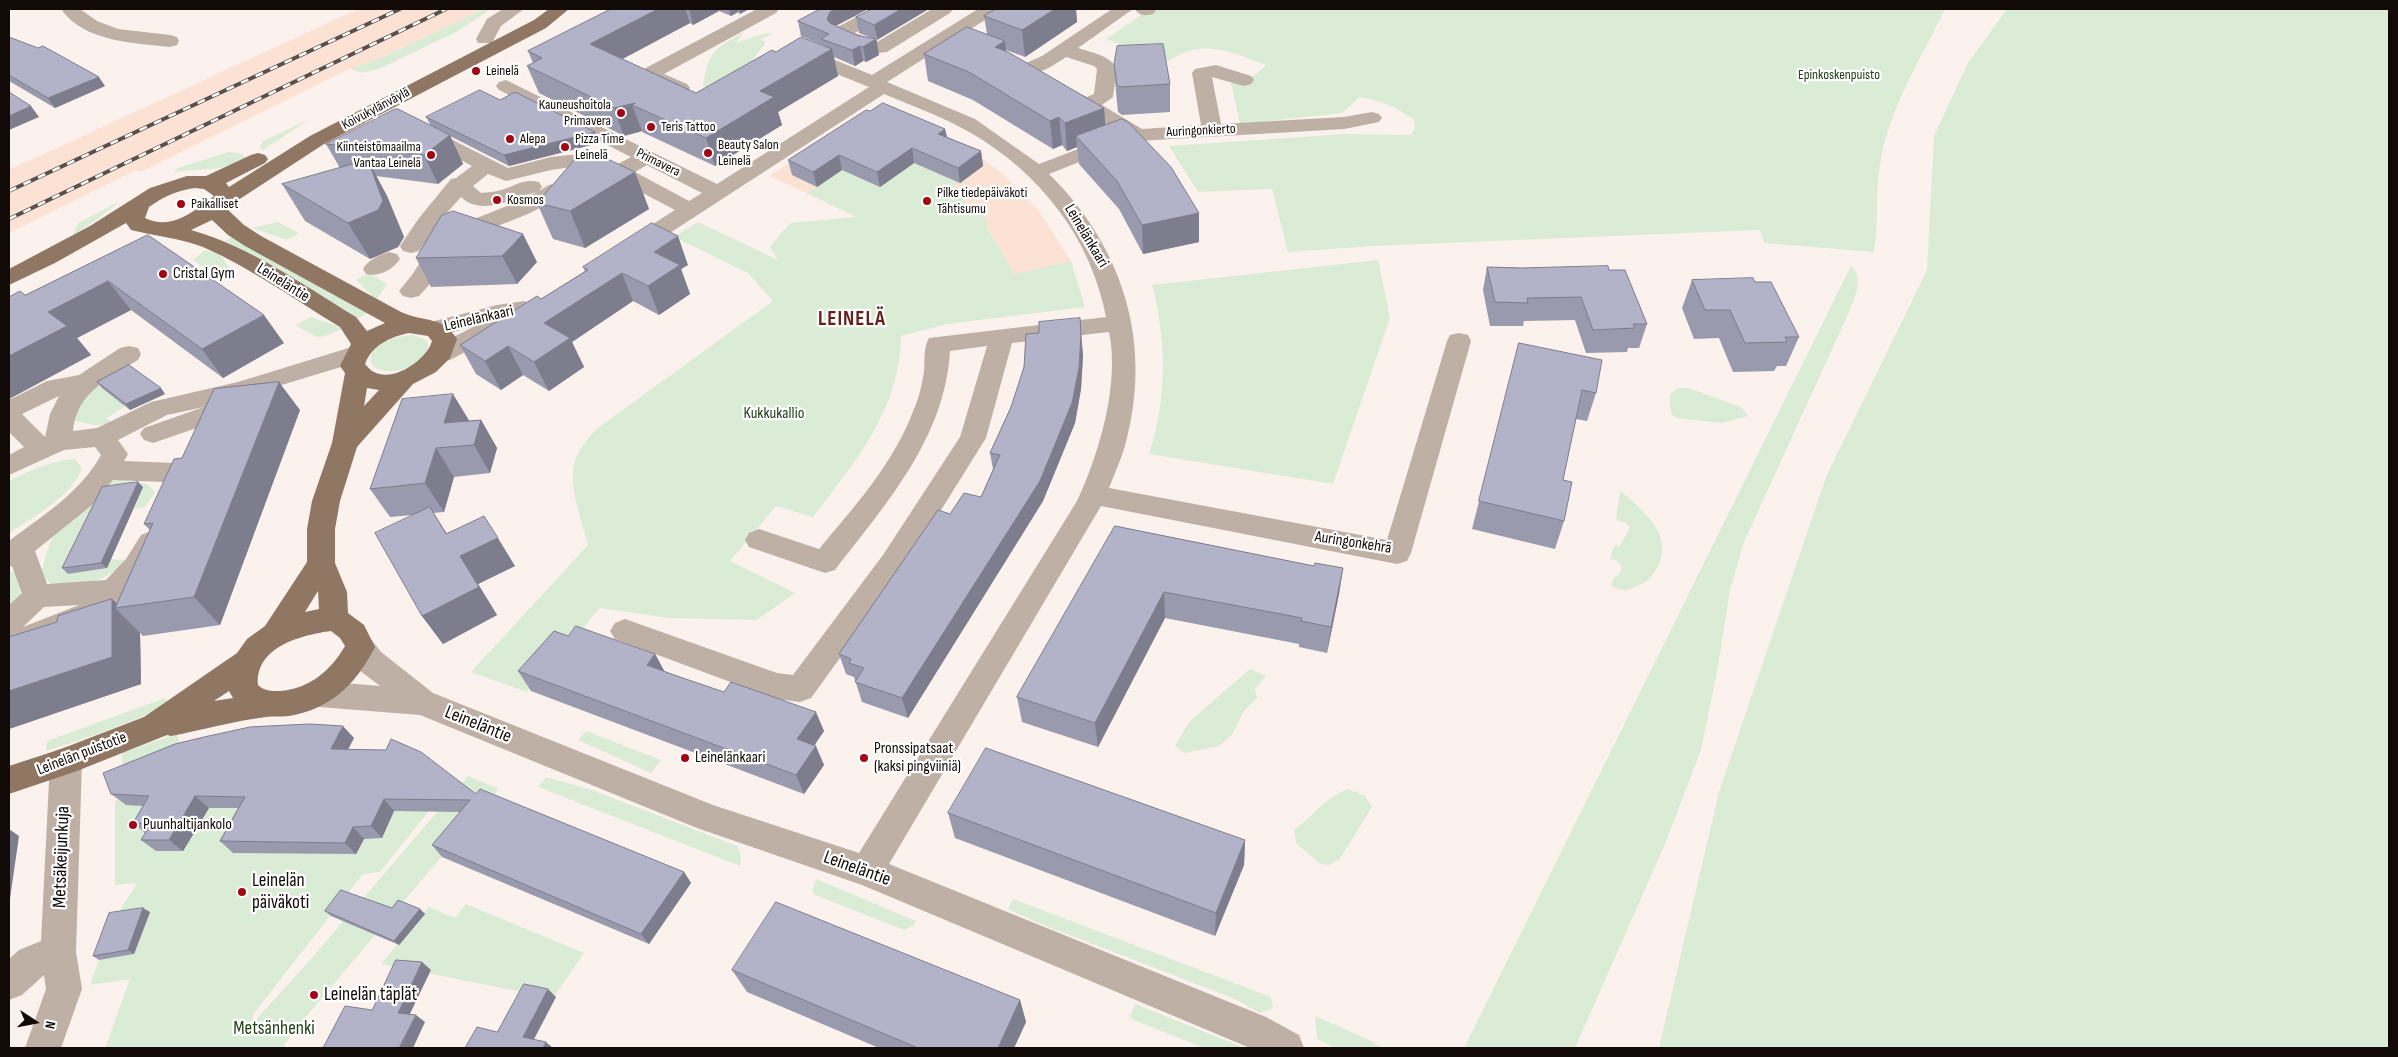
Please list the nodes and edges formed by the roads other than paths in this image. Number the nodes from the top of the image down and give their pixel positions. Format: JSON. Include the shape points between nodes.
{"nodes":[{"id":1,"x":70,"y":9,"type":"edge"},
{"id":2,"x":515,"y":9,"type":"edge"},
{"id":3,"x":548,"y":9,"type":"edge"},
{"id":4,"x":560,"y":9,"type":"edge"},
{"id":5,"x":770,"y":9,"type":"edge"},
{"id":6,"x":884,"y":9,"type":"edge"},
{"id":7,"x":944,"y":9,"type":"edge"},
{"id":8,"x":990,"y":9,"type":"edge"},
{"id":9,"x":1124,"y":9,"type":"edge"},
{"id":10,"x":946,"y":36,"type":"junction"},
{"id":11,"x":485,"y":38,"type":"junction"},
{"id":12,"x":170,"y":41,"type":"dead end"},
{"id":13,"x":968,"y":45,"type":"edge"},
{"id":14,"x":1064,"y":50,"type":"junction"},
{"id":15,"x":1012,"y":61,"type":"edge"},
{"id":16,"x":786,"y":62,"type":"edge"},
{"id":17,"x":523,"y":77,"type":"dead end"},
{"id":18,"x":1044,"y":79,"type":"junction"},
{"id":19,"x":1244,"y":80,"type":"dead end"},
{"id":20,"x":878,"y":84,"type":"junction"},
{"id":21,"x":698,"y":96,"type":"edge"},
{"id":22,"x":1087,"y":105,"type":"junction"},
{"id":23,"x":1372,"y":118,"type":"dead end"},
{"id":24,"x":416,"y":129,"type":"edge"},
{"id":25,"x":1212,"y":131,"type":"junction"},
{"id":26,"x":1138,"y":135,"type":"junction"},
{"id":27,"x":645,"y":157,"type":"junction"},
{"id":28,"x":558,"y":162,"type":"junction"},
{"id":29,"x":485,"y":166,"type":"junction"},
{"id":30,"x":1036,"y":172,"type":"junction"},
{"id":31,"x":618,"y":173,"type":"junction"},
{"id":32,"x":208,"y":183,"type":"junction"},
{"id":33,"x":459,"y":184,"type":"junction"},
{"id":34,"x":551,"y":187,"type":"junction"},
{"id":35,"x":717,"y":192,"type":"junction"},
{"id":36,"x":138,"y":206,"type":"junction"},
{"id":37,"x":218,"y":206,"type":"junction"},
{"id":38,"x":690,"y":210,"type":"junction"},
{"id":39,"x":450,"y":223,"type":"junction"},
{"id":40,"x":158,"y":229,"type":"junction"},
{"id":41,"x":411,"y":246,"type":"dead end"},
{"id":42,"x":611,"y":260,"type":"edge"},
{"id":43,"x":9,"y":278,"type":"edge"},
{"id":44,"x":411,"y":291,"type":"dead end"},
{"id":45,"x":9,"y":294,"type":"edge"},
{"id":46,"x":1120,"y":323,"type":"junction"},
{"id":47,"x":409,"y":325,"type":"junction"},
{"id":48,"x":435,"y":328,"type":"junction"},
{"id":49,"x":1002,"y":337,"type":"junction"},
{"id":50,"x":1458,"y":341,"type":"dead end"},
{"id":51,"x":130,"y":354,"type":"dead end"},
{"id":52,"x":441,"y":354,"type":"junction"},
{"id":53,"x":357,"y":360,"type":"junction"},
{"id":54,"x":404,"y":378,"type":"junction"},
{"id":55,"x":85,"y":383,"type":"junction"},
{"id":56,"x":9,"y":410,"type":"edge"},
{"id":57,"x":9,"y":417,"type":"edge"},
{"id":58,"x":154,"y":434,"type":"dead end"},
{"id":59,"x":102,"y":437,"type":"junction"},
{"id":60,"x":345,"y":443,"type":"junction"},
{"id":61,"x":50,"y":445,"type":"junction"},
{"id":62,"x":9,"y":466,"type":"edge"},
{"id":63,"x":107,"y":470,"type":"junction"},
{"id":64,"x":1093,"y":495,"type":"junction"},
{"id":65,"x":759,"y":540,"type":"dead end"},
{"id":66,"x":14,"y":552,"type":"edge"},
{"id":67,"x":321,"y":563,"type":"junction"},
{"id":68,"x":113,"y":591,"type":"junction"},
{"id":69,"x":37,"y":596,"type":"junction"},
{"id":70,"x":334,"y":619,"type":"junction"},
{"id":71,"x":9,"y":623,"type":"edge"},
{"id":72,"x":625,"y":631,"type":"dead end"},
{"id":73,"x":275,"y":634,"type":"junction"},
{"id":74,"x":9,"y":646,"type":"edge"},
{"id":75,"x":360,"y":647,"type":"junction"},
{"id":76,"x":247,"y":662,"type":"junction"},
{"id":77,"x":319,"y":694,"type":"junction"},
{"id":78,"x":422,"y":702,"type":"junction"},
{"id":79,"x":265,"y":704,"type":"junction"},
{"id":80,"x":155,"y":726,"type":"junction"},
{"id":81,"x":66,"y":761,"type":"junction"},
{"id":82,"x":9,"y":780,"type":"edge"},
{"id":83,"x":867,"y":871,"type":"junction"},
{"id":84,"x":27,"y":967,"type":"edge"},
{"id":85,"x":42,"y":1048,"type":"edge"},
{"id":86,"x":1286,"y":1048,"type":"edge"}],
"edges":[{"from":1,"to":12,"type":"street","via":[[75,16],[105,32]]},
{"from":2,"to":11,"type":"street","via":[[493,23]]},
{"from":3,"to":11,"type":"main road","name":"Koivukylänväylä"},
{"from":4,"to":37,"type":"main road","name":"Koivukylänväylä","via":[[540,24],[318,140]]},
{"from":5,"to":21,"type":"street","via":[[649,74]]},
{"from":6,"to":7,"type":"street","via":[[841,33],[880,48]]},
{"from":8,"to":10,"type":"street"},
{"from":9,"to":14,"type":"street"},
{"from":10,"to":13,"type":"street"},
{"from":10,"to":20,"type":"street"},
{"from":11,"to":32,"type":"main road","name":"Koivukylänväylä"},
{"from":14,"to":18,"type":"street","via":[[1049,60]]},
{"from":14,"to":22,"type":"street","via":[[1101,62],[1107,68],[1103,97]]},
{"from":15,"to":18,"type":"street"},
{"from":16,"to":20,"type":"street","name":"Leinelänkaari","via":[[802,53]]},
{"from":17,"to":27,"type":"street","name":"Primavera","via":[[506,86]]},
{"from":18,"to":22,"type":"street"},
{"from":19,"to":25,"type":"street","via":[[1216,70],[1202,73]]},
{"from":20,"to":30,"type":"street","name":"Leinelänkaari","via":[[980,130]]},
{"from":20,"to":35,"type":"street"},
{"from":22,"to":26,"type":"street"},
{"from":23,"to":25,"type":"street","name":"Auringonkierto","via":[[1344,123]]},
{"from":24,"to":29,"type":"street"},
{"from":25,"to":26,"type":"street","name":"Auringonkierto"},
{"from":26,"to":30,"type":"street","name":"Auringonkierto","via":[[1116,140]]},
{"from":27,"to":31,"type":"street"},
{"from":27,"to":35,"type":"street","name":"Primavera"},
{"from":28,"to":29,"type":"street","via":[[506,175]]},
{"from":28,"to":31,"type":"street","via":[[579,160],[599,164]]},
{"from":28,"to":34,"type":"street"},
{"from":29,"to":33,"type":"street"},
{"from":30,"to":46,"type":"street","name":"Leinelänkaari","via":[[1068,203],[1096,247],[1112,282]]},
{"from":31,"to":34,"type":"street"},
{"from":31,"to":38,"type":"street"},
{"from":32,"to":36,"type":"main road","name":"Koivukylänväylä","via":[[177,185],[162,190]]},
{"from":32,"to":37,"type":"main road","via":[[222,192]]},
{"from":33,"to":34,"type":"street","via":[[476,200],[507,196],[524,187]]},
{"from":33,"to":39,"type":"street"},
{"from":34,"to":39,"type":"street","via":[[520,209]]},
{"from":35,"to":38,"type":"street"},
{"from":36,"to":40,"type":"main road","via":[[134,219],[139,225]]},
{"from":36,"to":43,"type":"main road","name":"Koivukylänväylä"},
{"from":37,"to":40,"type":"main road","name":"Koivukylänväylä","via":[[188,224]]},
{"from":37,"to":47,"type":"main road","name":"Leineläntie","via":[[224,222],[261,246],[379,312]]},
{"from":38,"to":42,"type":"street"},
{"from":39,"to":41,"type":"street"},
{"from":39,"to":44,"type":"street","via":[[447,238]]},
{"from":40,"to":45,"type":"main road","name":"Koivukylänväylä","via":[[107,245]]},
{"from":40,"to":53,"type":"main road","name":"Leineläntie","via":[[209,242],[239,256],[348,322]]},
{"from":46,"to":49,"type":"street"},
{"from":46,"to":64,"type":"street","name":"Leinelänkaari","via":[[1124,362],[1120,411]]},
{"from":47,"to":48,"type":"main road"},
{"from":47,"to":53,"type":"main road","via":[[378,334]]},
{"from":48,"to":52,"type":"main road","via":[[443,335],[445,345]]},
{"from":48,"to":52,"type":"street","name":"Leinelänkaari","via":[[535,305]]},
{"from":49,"to":65,"type":"street","via":[[938,344],[934,384],[920,425],[903,460],[825,562]]},
{"from":49,"to":72,"type":"street","via":[[973,438],[893,563],[800,688],[776,686]]},
{"from":50,"to":64,"type":"street","name":"Auringonkehrä","via":[[1397,553]]},
{"from":51,"to":55,"type":"street"},
{"from":52,"to":54,"type":"main road","via":[[433,364]]},
{"from":53,"to":54,"type":"main road","via":[[373,382]]},
{"from":53,"to":58,"type":"street"},
{"from":53,"to":59,"type":"street","via":[[160,408]]},
{"from":53,"to":60,"type":"main road"},
{"from":54,"to":60,"type":"main road"},
{"from":55,"to":56,"type":"street","via":[[56,387]]},
{"from":55,"to":61,"type":"street","via":[[70,398]]},
{"from":57,"to":61,"type":"street"},
{"from":59,"to":61,"type":"street"},
{"from":59,"to":63,"type":"street","via":[[115,454]]},
{"from":60,"to":67,"type":"main road","via":[[326,501],[321,529]]},
{"from":61,"to":62,"type":"street"},
{"from":63,"to":66,"type":"street","via":[[54,522]]},
{"from":63,"to":68,"type":"street","via":[[176,473],[179,479],[145,554]]},
{"from":64,"to":83,"type":"street","name":"Leinelänkaari"},
{"from":66,"to":69,"type":"street"},
{"from":67,"to":70,"type":"main road","via":[[333,592]]},
{"from":67,"to":73,"type":"main road"},
{"from":68,"to":69,"type":"street"},
{"from":68,"to":74,"type":"street","via":[[96,610]]},
{"from":69,"to":71,"type":"street"},
{"from":70,"to":73,"type":"main road","via":[[294,626]]},
{"from":70,"to":75,"type":"main road","via":[[356,632]]},
{"from":73,"to":76,"type":"main road"},
{"from":75,"to":77,"type":"main road","via":[[351,665]]},
{"from":75,"to":78,"type":"street","name":"Leineläntie","via":[[370,662]]},
{"from":76,"to":79,"type":"main road","via":[[242,681],[246,693]]},
{"from":76,"to":80,"type":"main road","name":"Leinelän puistotie"},
{"from":77,"to":78,"type":"street","name":"Leineläntie"},
{"from":77,"to":79,"type":"main road","via":[[300,702]]},
{"from":78,"to":83,"type":"street","name":"Leineläntie","via":[[710,818]]},
{"from":79,"to":80,"type":"main road","name":"Leinelän puistotie"},
{"from":80,"to":81,"type":"main road","name":"Leinelän puistotie"},
{"from":81,"to":82,"type":"main road","name":"Leinelän puistotie"},
{"from":81,"to":84,"type":"street","name":"Metsäkeijunkuja"},
{"from":83,"to":86,"type":"street","name":"Leineläntie","via":[[1244,1027]]},
{"from":84,"to":85,"type":"street","name":"Metsäkeijunkuja","via":[[64,989]]}]}
